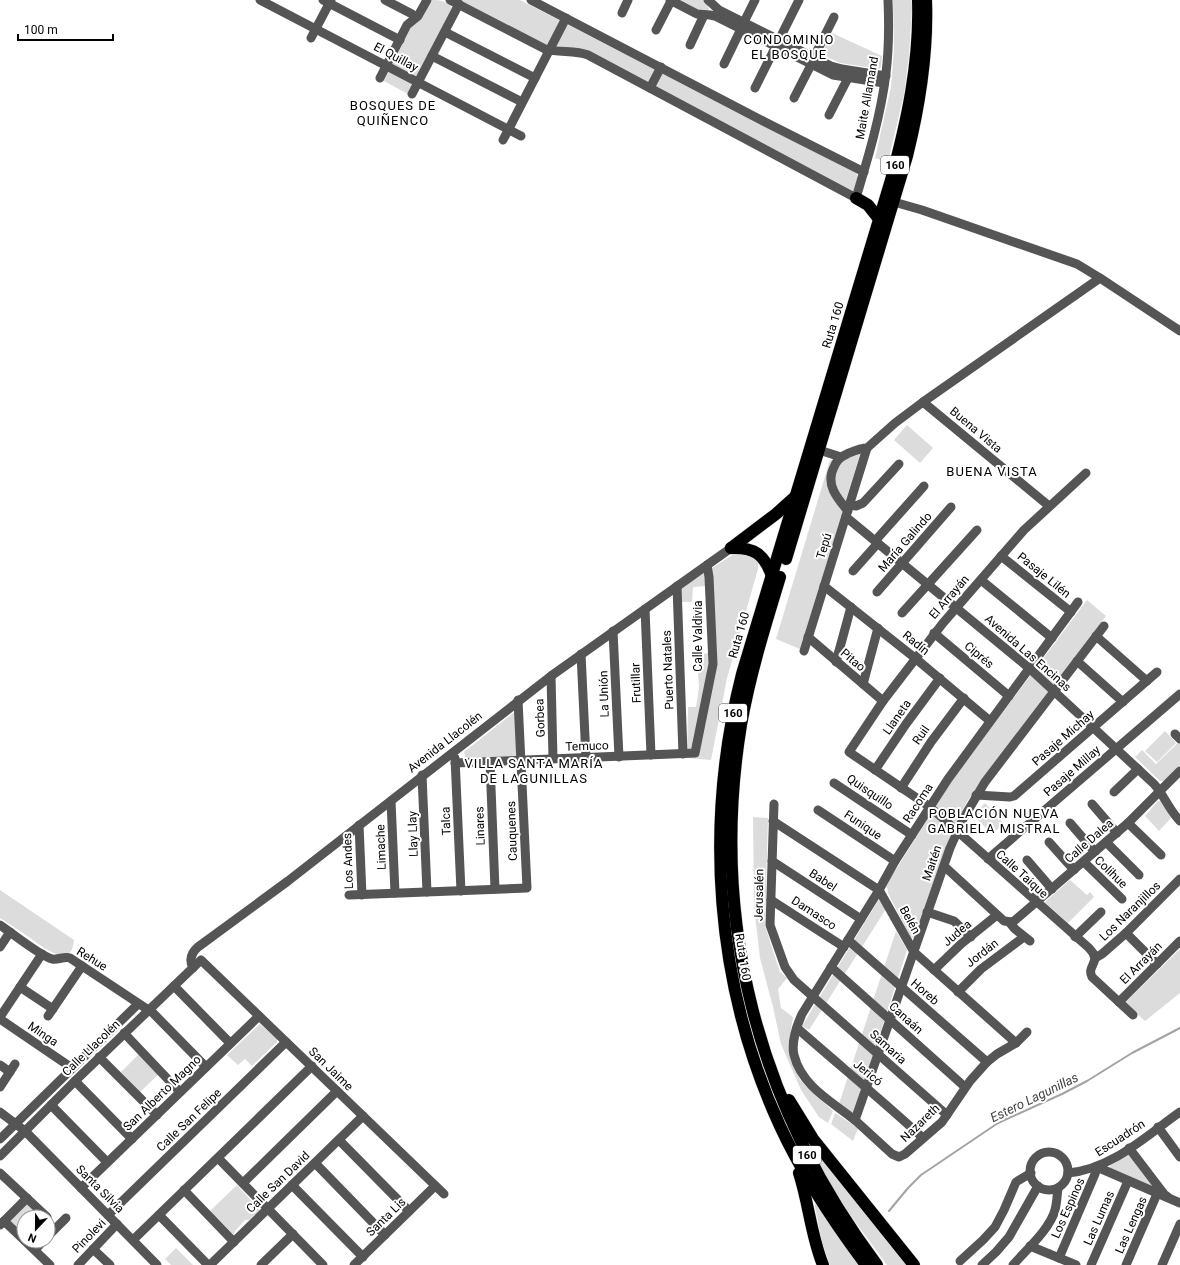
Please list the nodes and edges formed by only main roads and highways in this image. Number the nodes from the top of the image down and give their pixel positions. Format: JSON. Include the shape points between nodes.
{"nodes":[{"id":1,"x":908,"y":0,"type":"edge"},
{"id":2,"x":918,"y":0,"type":"edge"},
{"id":3,"x":926,"y":0,"type":"edge"},
{"id":4,"x":918,"y":31,"type":"junction"},
{"id":5,"x":856,"y":198,"type":"road end"},
{"id":6,"x":879,"y":219,"type":"junction"},
{"id":7,"x":796,"y":496,"type":"junction"},
{"id":8,"x":772,"y":576,"type":"junction"},
{"id":9,"x":763,"y":1047,"type":"junction"},
{"id":10,"x":786,"y":1137,"type":"junction"},
{"id":11,"x":823,"y":1265,"type":"edge"},
{"id":12,"x":866,"y":1265,"type":"edge"},
{"id":13,"x":877,"y":1265,"type":"edge"},
{"id":14,"x":914,"y":1265,"type":"edge"}],
"edges":[{"from":1,"to":4,"type":"highway"},
{"from":2,"to":4,"type":"highway","name":"Ruta 160","number":"160"},
{"from":3,"to":9,"type":"highway","name":"Ruta 160","number":"160","via":[[925,52],[920,97],[908,150],[755,661],[741,724],[732,802],[735,911],[745,979]]},
{"from":4,"to":6,"type":"highway","name":"Ruta 160","number":"160","via":[[908,113]]},
{"from":5,"to":6,"type":"highway","via":[[868,205]]},
{"from":6,"to":7,"type":"highway","name":"Ruta 160","number":"160"},
{"from":7,"to":8,"type":"highway","name":"Ruta 160","number":"160"},
{"from":7,"to":8,"type":"highway","via":[[731,548],[748,549],[757,553],[765,561]]},
{"from":8,"to":10,"type":"highway","name":"Ruta 160","number":"160","via":[[742,674],[731,724],[722,787],[720,855],[724,927],[735,990],[753,1058]]},
{"from":9,"to":13,"type":"highway","name":"Ruta 160","number":"160","via":[[786,1110],[807,1154],[842,1216]]},
{"from":9,"to":14,"type":"highway","via":[[805,1127]]},
{"from":10,"to":11,"type":"highway","via":[[804,1191]]},
{"from":10,"to":12,"type":"highway","name":"Ruta 160","number":"160","via":[[825,1208]]}]}
